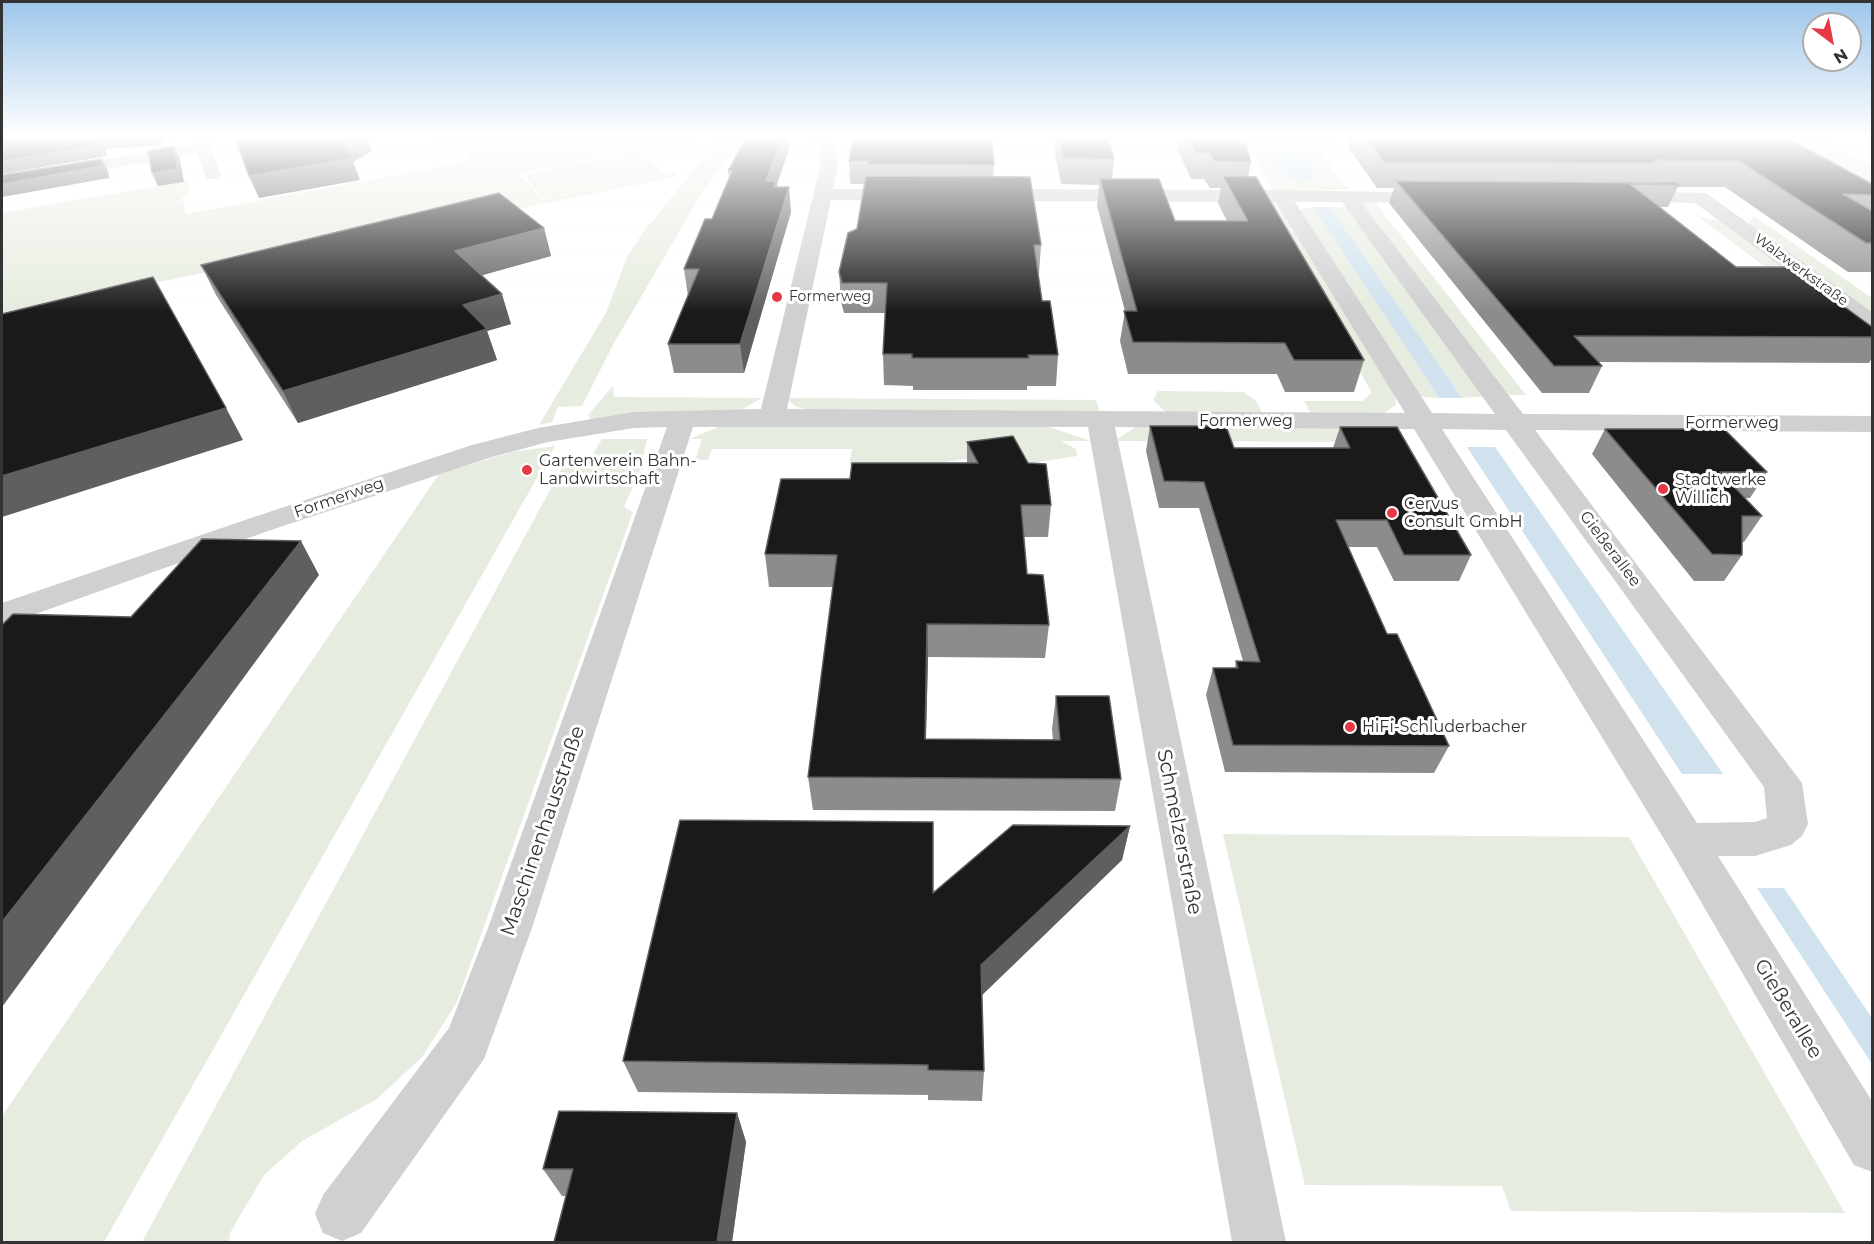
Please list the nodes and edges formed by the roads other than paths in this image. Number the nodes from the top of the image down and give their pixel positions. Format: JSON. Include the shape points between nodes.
{"nodes":[{"id":1,"x":823,"y":196,"type":"edge"},
{"id":2,"x":1282,"y":196,"type":"edge"},
{"id":3,"x":1348,"y":196,"type":"edge"},
{"id":4,"x":1700,"y":196,"type":"edge"},
{"id":5,"x":1872,"y":322,"type":"edge"},
{"id":6,"x":772,"y":417,"type":"junction"},
{"id":7,"x":683,"y":418,"type":"junction"},
{"id":8,"x":1100,"y":420,"type":"junction"},
{"id":9,"x":1422,"y":422,"type":"junction"},
{"id":10,"x":1515,"y":422,"type":"junction"},
{"id":11,"x":1872,"y":424,"type":"edge"},
{"id":12,"x":2,"y":615,"type":"edge"},
{"id":13,"x":1686,"y":840,"type":"junction"},
{"id":14,"x":1872,"y":1147,"type":"edge"},
{"id":15,"x":342,"y":1214,"type":"dead end"},
{"id":16,"x":1259,"y":1242,"type":"edge"}],
"edges":[{"from":1,"to":6,"type":"street"},
{"from":2,"to":9,"type":"street","name":"Gießerallee"},
{"from":3,"to":10,"type":"street","name":"Gießerallee"},
{"from":4,"to":5,"type":"street","name":"Walzwerkstraße"},
{"from":6,"to":7,"type":"street","name":"Formerweg"},
{"from":6,"to":8,"type":"street","name":"Formerweg"},
{"from":7,"to":12,"type":"street","name":"Formerweg","via":[[587,426],[482,451]]},
{"from":7,"to":15,"type":"street","name":"Maschinenhausstraße","via":[[510,928],[467,1043]]},
{"from":8,"to":9,"type":"street","name":"Formerweg"},
{"from":8,"to":16,"type":"street","name":"Schmelzerstraße"},
{"from":9,"to":10,"type":"street","name":"Formerweg"},
{"from":9,"to":13,"type":"street","name":"Gießerallee"},
{"from":10,"to":11,"type":"street","name":"Formerweg"},
{"from":10,"to":13,"type":"street","name":"Gießerallee","via":[[1783,783],[1788,824],[1777,833],[1755,839]]},
{"from":13,"to":14,"type":"street","name":"Gießerallee"}]}
